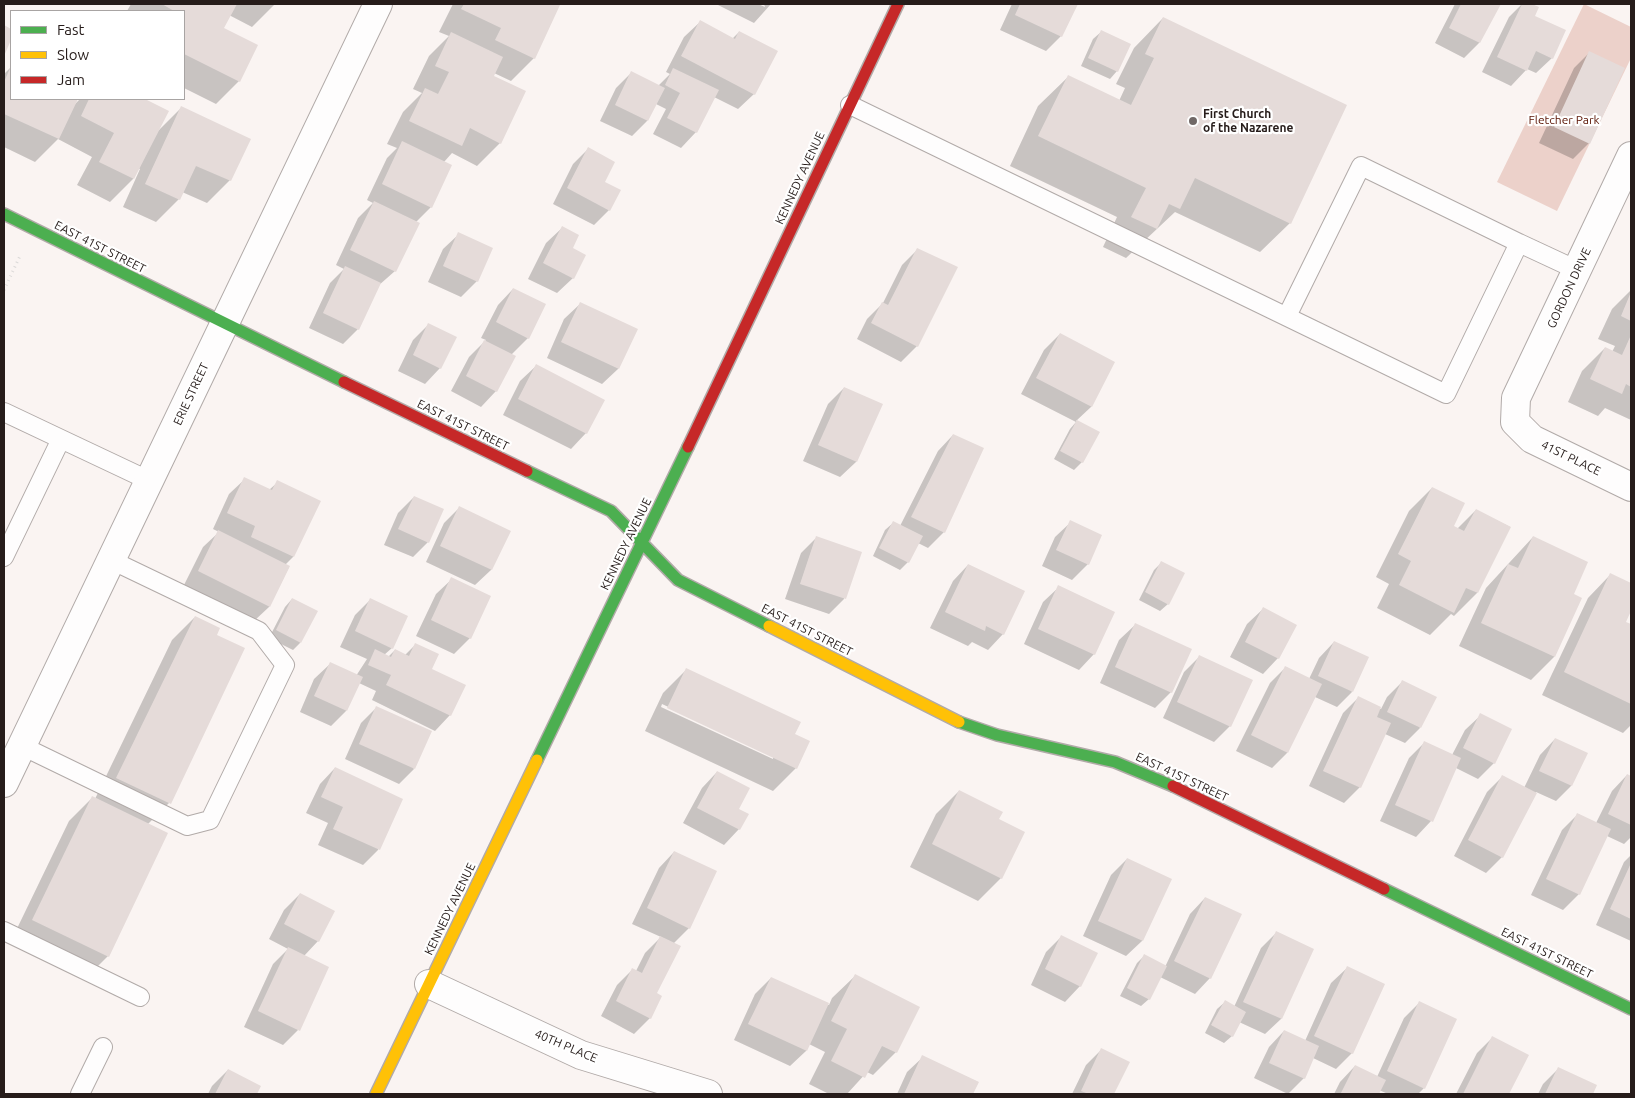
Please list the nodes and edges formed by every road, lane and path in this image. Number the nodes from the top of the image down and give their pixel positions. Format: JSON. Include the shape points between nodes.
{"nodes":[{"id":1,"x":378,"y":4,"type":"edge"},
{"id":2,"x":898,"y":4,"type":"edge"},
{"id":3,"x":850,"y":105,"type":"junction"},
{"id":4,"x":1631,"y":156,"type":"edge"},
{"id":5,"x":4,"y":214,"type":"edge"},
{"id":6,"x":1519,"y":243,"type":"junction"},
{"id":7,"x":20,"y":256,"type":"dead end"},
{"id":8,"x":1577,"y":270,"type":"junction"},
{"id":9,"x":4,"y":290,"type":"edge"},
{"id":10,"x":1287,"y":316,"type":"junction"},
{"id":11,"x":224,"y":324,"type":"junction"},
{"id":12,"x":4,"y":412,"type":"edge"},
{"id":13,"x":1515,"y":422,"type":"joint"},
{"id":14,"x":61,"y":438,"type":"junction"},
{"id":15,"x":150,"y":481,"type":"junction"},
{"id":16,"x":1631,"y":487,"type":"edge"},
{"id":17,"x":642,"y":544,"type":"junction"},
{"id":18,"x":4,"y":557,"type":"edge"},
{"id":19,"x":112,"y":560,"type":"junction"},
{"id":20,"x":22,"y":746,"type":"junction"},
{"id":21,"x":4,"y":783,"type":"edge"},
{"id":22,"x":4,"y":932,"type":"edge"},
{"id":23,"x":429,"y":984,"type":"junction"},
{"id":24,"x":140,"y":997,"type":"dead end"},
{"id":25,"x":1631,"y":1009,"type":"edge"},
{"id":26,"x":103,"y":1047,"type":"dead end"},
{"id":27,"x":80,"y":1094,"type":"edge"},
{"id":28,"x":376,"y":1094,"type":"edge"},
{"id":29,"x":708,"y":1094,"type":"edge"}],
"edges":[{"from":1,"to":11,"type":"street","name":"ERIE STREET"},
{"from":2,"to":3,"type":"street","name":"KENNEDY AVENUE"},
{"from":3,"to":10,"type":"lane"},
{"from":3,"to":17,"type":"street","name":"KENNEDY AVENUE"},
{"from":4,"to":8,"type":"street","name":"GORDON DRIVE"},
{"from":5,"to":11,"type":"street","name":"EAST 41ST STREET"},
{"from":6,"to":8,"type":"lane"},
{"from":6,"to":10,"type":"lane","via":[[1360,166]]},
{"from":6,"to":10,"type":"lane","via":[[1446,394]]},
{"from":7,"to":9,"type":"path"},
{"from":8,"to":13,"type":"street","name":"GORDON DRIVE","via":[[1516,398]]},
{"from":11,"to":15,"type":"street","name":"ERIE STREET"},
{"from":11,"to":17,"type":"street","name":"EAST 41ST STREET","via":[[611,511]]},
{"from":12,"to":14,"type":"lane"},
{"from":13,"to":16,"type":"street","name":"41ST PLACE","via":[[1532,439]]},
{"from":14,"to":15,"type":"lane"},
{"from":14,"to":18,"type":"lane"},
{"from":15,"to":19,"type":"street","name":"ERIE STREET"},
{"from":17,"to":23,"type":"street","name":"KENNEDY AVENUE"},
{"from":17,"to":25,"type":"street","name":"EAST 41ST STREET","via":[[678,580],[961,722],[997,734],[1115,762],[1152,776]]},
{"from":19,"to":20,"type":"street","name":"ERIE STREET"},
{"from":19,"to":20,"type":"lane","via":[[259,631],[286,665],[210,820],[187,826]]},
{"from":20,"to":21,"type":"street","name":"ERIE STREET"},
{"from":22,"to":24,"type":"lane"},
{"from":23,"to":28,"type":"street","name":"KENNEDY AVENUE"},
{"from":23,"to":29,"type":"street","name":"40TH PLACE","via":[[581,1055]]},
{"from":26,"to":27,"type":"lane"}]}
